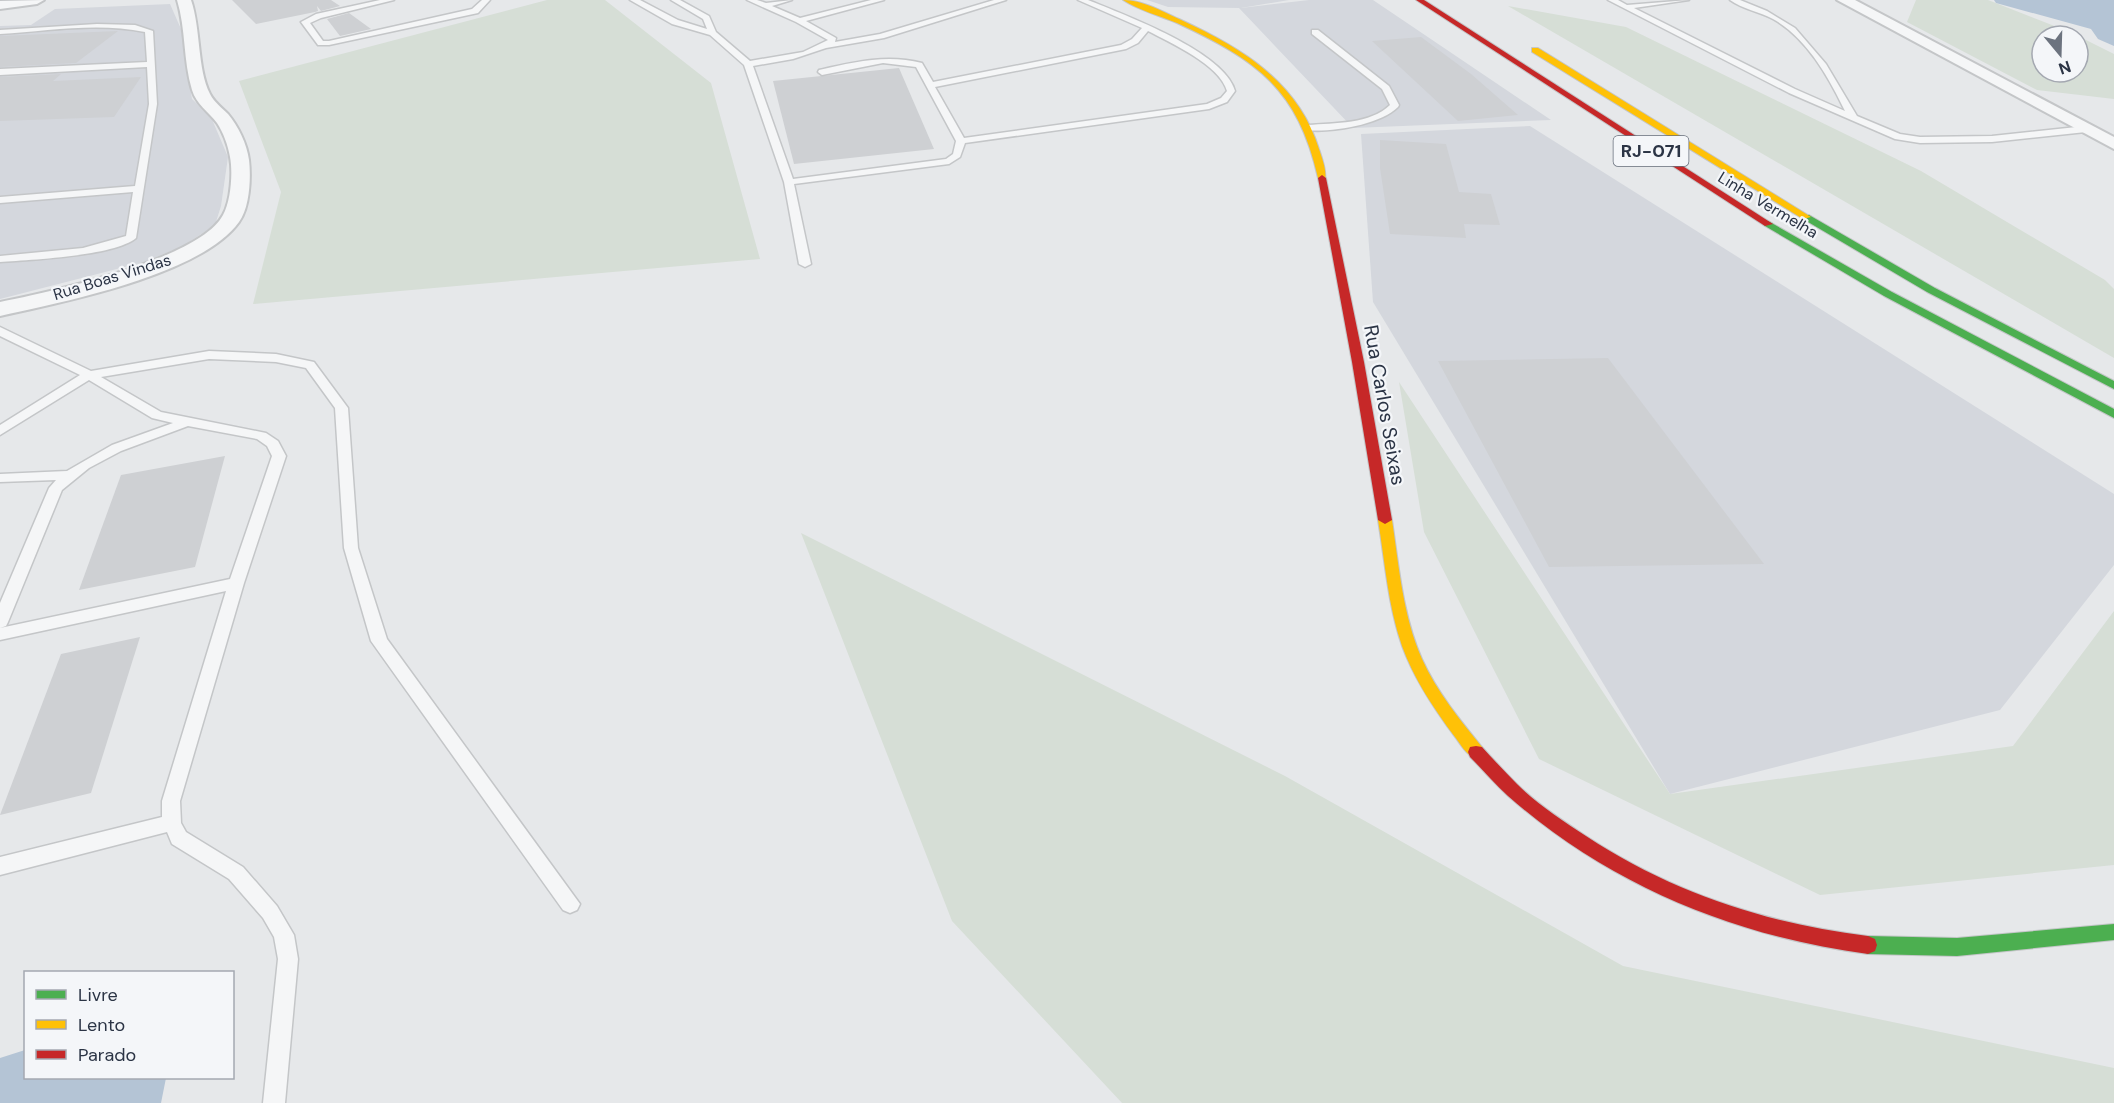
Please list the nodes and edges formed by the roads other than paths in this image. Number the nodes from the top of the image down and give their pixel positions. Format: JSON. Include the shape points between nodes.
{"nodes":[{"id":1,"x":37,"y":0,"type":"edge"},
{"id":2,"x":184,"y":0,"type":"edge"},
{"id":3,"x":355,"y":0,"type":"edge"},
{"id":4,"x":390,"y":0,"type":"edge"},
{"id":5,"x":486,"y":0,"type":"edge"},
{"id":6,"x":634,"y":0,"type":"edge"},
{"id":7,"x":675,"y":0,"type":"edge"},
{"id":8,"x":751,"y":0,"type":"edge"},
{"id":9,"x":788,"y":0,"type":"edge"},
{"id":10,"x":880,"y":0,"type":"edge"},
{"id":11,"x":1002,"y":0,"type":"edge"},
{"id":12,"x":1082,"y":0,"type":"edge"},
{"id":13,"x":1126,"y":0,"type":"edge"},
{"id":14,"x":1419,"y":0,"type":"edge"},
{"id":15,"x":1612,"y":0,"type":"edge"},
{"id":16,"x":1685,"y":0,"type":"edge"},
{"id":17,"x":1734,"y":0,"type":"edge"},
{"id":18,"x":1844,"y":0,"type":"edge"},
{"id":19,"x":0,"y":6,"type":"edge"},
{"id":20,"x":362,"y":6,"type":"junction"},
{"id":21,"x":764,"y":6,"type":"junction"},
{"id":22,"x":1626,"y":7,"type":"junction"},
{"id":23,"x":799,"y":20,"type":"junction"},
{"id":24,"x":1147,"y":27,"type":"junction"},
{"id":25,"x":0,"y":32,"type":"edge"},
{"id":26,"x":1315,"y":32,"type":"dead end"},
{"id":27,"x":713,"y":33,"type":"junction"},
{"id":28,"x":1525,"y":43,"type":"dead end"},
{"id":29,"x":827,"y":46,"type":"junction"},
{"id":30,"x":151,"y":64,"type":"junction"},
{"id":31,"x":748,"y":64,"type":"junction"},
{"id":32,"x":0,"y":72,"type":"edge"},
{"id":33,"x":822,"y":72,"type":"dead end"},
{"id":34,"x":930,"y":85,"type":"junction"},
{"id":35,"x":1854,"y":119,"type":"junction"},
{"id":36,"x":1308,"y":128,"type":"junction"},
{"id":37,"x":2086,"y":129,"type":"junction"},
{"id":38,"x":961,"y":141,"type":"junction"},
{"id":39,"x":2114,"y":144,"type":"edge"},
{"id":40,"x":789,"y":182,"type":"junction"},
{"id":41,"x":139,"y":189,"type":"junction"},
{"id":42,"x":0,"y":200,"type":"edge"},
{"id":43,"x":0,"y":259,"type":"edge"},
{"id":44,"x":805,"y":264,"type":"dead end"},
{"id":45,"x":0,"y":309,"type":"edge"},
{"id":46,"x":0,"y":331,"type":"edge"},
{"id":47,"x":88,"y":375,"type":"junction"},
{"id":48,"x":2114,"y":386,"type":"edge"},
{"id":49,"x":2114,"y":414,"type":"edge"},
{"id":50,"x":186,"y":422,"type":"junction"},
{"id":51,"x":0,"y":431,"type":"edge"},
{"id":52,"x":69,"y":475,"type":"junction"},
{"id":53,"x":0,"y":478,"type":"edge"},
{"id":54,"x":236,"y":583,"type":"junction"},
{"id":55,"x":0,"y":622,"type":"edge"},
{"id":56,"x":0,"y":634,"type":"edge"},
{"id":57,"x":172,"y":823,"type":"junction"},
{"id":58,"x":0,"y":866,"type":"edge"},
{"id":59,"x":570,"y":904,"type":"dead end"},
{"id":60,"x":2114,"y":932,"type":"edge"},
{"id":61,"x":274,"y":1103,"type":"edge"}],
"edges":[{"from":1,"to":19,"type":"street"},
{"from":2,"to":45,"type":"street","name":"Rua Boas Vindas","via":[[200,90],[225,122],[240,159],[231,220],[202,244],[157,265]]},
{"from":3,"to":20,"type":"lane"},
{"from":4,"to":20,"type":"lane"},
{"from":5,"to":20,"type":"lane","via":[[475,10],[329,43],[321,43],[305,22]]},
{"from":6,"to":27,"type":"lane","via":[[675,22]]},
{"from":7,"to":27,"type":"lane","via":[[705,18]]},
{"from":8,"to":21,"type":"lane"},
{"from":9,"to":21,"type":"lane"},
{"from":10,"to":23,"type":"lane"},
{"from":11,"to":29,"type":"lane","via":[[881,36]]},
{"from":12,"to":24,"type":"lane"},
{"from":13,"to":36,"type":"main road","name":"Rua Carlos Seixas","via":[[1179,23],[1246,60],[1287,93]]},
{"from":14,"to":49,"type":"main road","name":"Linha Vermelha","number":"RJ-071","via":[[1745,212],[1888,294]]},
{"from":15,"to":22,"type":"lane"},
{"from":16,"to":22,"type":"lane"},
{"from":17,"to":35,"type":"lane","via":[[1776,18],[1795,32],[1839,90]]},
{"from":18,"to":37,"type":"street"},
{"from":21,"to":23,"type":"lane"},
{"from":22,"to":35,"type":"lane"},
{"from":23,"to":29,"type":"lane","via":[[832,40]]},
{"from":24,"to":34,"type":"lane","via":[[1135,41],[1123,47]]},
{"from":24,"to":38,"type":"lane","via":[[1220,70],[1231,91],[1224,100],[1209,106]]},
{"from":25,"to":30,"type":"lane","via":[[141,28],[149,31]]},
{"from":26,"to":36,"type":"lane","via":[[1386,88],[1395,105],[1385,115],[1374,118]]},
{"from":27,"to":31,"type":"lane"},
{"from":28,"to":48,"type":"main road","name":"Linha Vermelha","number":"RJ-071","via":[[1854,247]]},
{"from":29,"to":31,"type":"lane"},
{"from":30,"to":32,"type":"lane"},
{"from":30,"to":41,"type":"lane","via":[[153,104]]},
{"from":31,"to":40,"type":"lane"},
{"from":33,"to":34,"type":"lane","via":[[906,60],[920,65]]},
{"from":34,"to":38,"type":"lane"},
{"from":35,"to":37,"type":"lane","via":[[1898,137],[1920,140],[1992,139]]},
{"from":36,"to":60,"type":"main road","name":"Rua Carlos Seixas","via":[[1344,290],[1412,652],[1449,721],[1497,776],[1545,817],[1627,870],[1684,898],[1756,923],[1860,945],[1923,949]]},
{"from":37,"to":39,"type":"street"},
{"from":38,"to":40,"type":"lane","via":[[957,155],[949,161]]},
{"from":40,"to":44,"type":"lane"},
{"from":41,"to":42,"type":"lane"},
{"from":41,"to":43,"type":"lane","via":[[131,238],[63,255]]},
{"from":46,"to":47,"type":"lane"},
{"from":47,"to":50,"type":"lane","via":[[157,416]]},
{"from":47,"to":51,"type":"lane"},
{"from":47,"to":59,"type":"lane","via":[[209,355],[276,358],[310,365],[341,408],[351,548],[380,641]]},
{"from":50,"to":52,"type":"lane","via":[[116,448]]},
{"from":50,"to":54,"type":"lane","via":[[261,436],[273,444],[279,456]]},
{"from":52,"to":53,"type":"lane"},
{"from":52,"to":55,"type":"lane","via":[[56,489]]},
{"from":54,"to":56,"type":"lane"},
{"from":54,"to":57,"type":"lane","via":[[171,801]]},
{"from":57,"to":58,"type":"lane"},
{"from":57,"to":61,"type":"lane","via":[[179,838],[236,873],[270,912],[284,935],[288,959]]}]}
